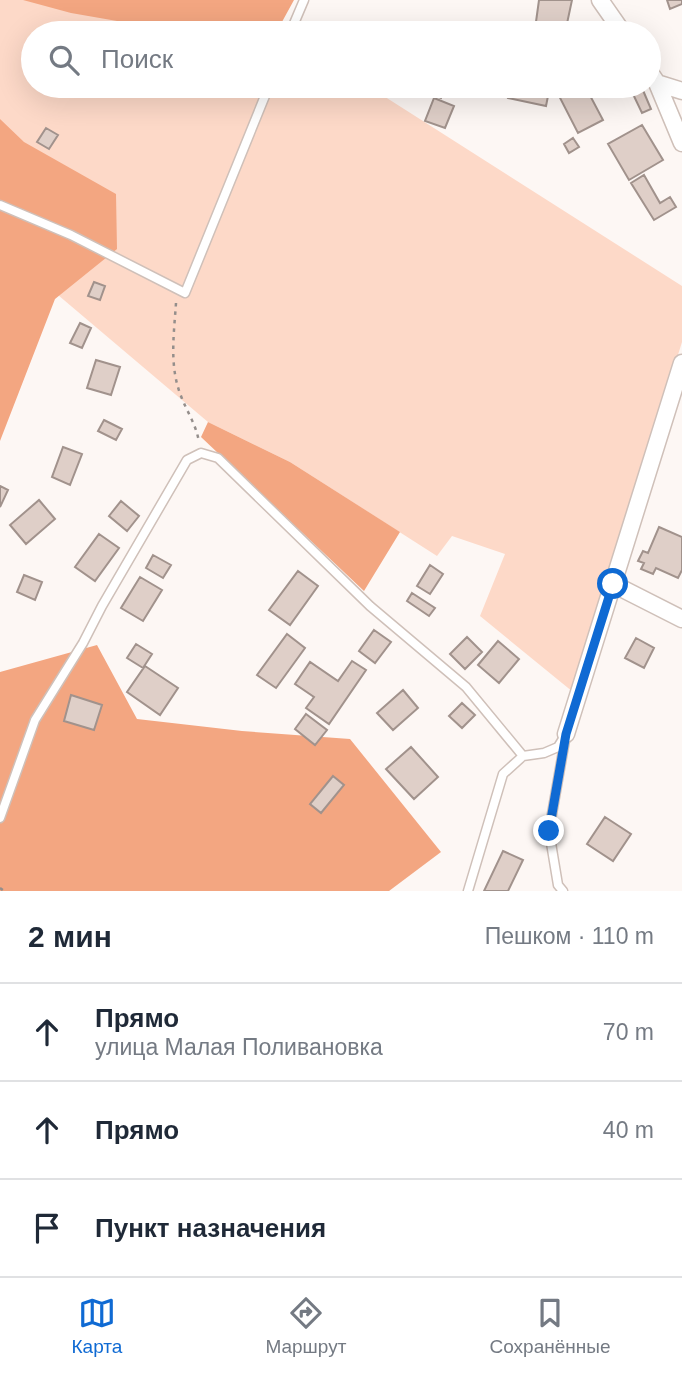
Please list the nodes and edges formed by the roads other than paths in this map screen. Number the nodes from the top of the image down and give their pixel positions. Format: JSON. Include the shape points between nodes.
{"nodes":[{"id":1,"x":304,"y":0,"type":"edge"},
{"id":2,"x":600,"y":0,"type":"edge"},
{"id":3,"x":295,"y":21,"type":"edge"},
{"id":4,"x":615,"y":21,"type":"edge"},
{"id":5,"x":661,"y":81,"type":"edge"},
{"id":6,"x":682,"y":91,"type":"edge"},
{"id":7,"x":661,"y":95,"type":"edge"},
{"id":8,"x":264,"y":98,"type":"edge"},
{"id":9,"x":682,"y":143,"type":"edge"},
{"id":10,"x":0,"y":205,"type":"edge"},
{"id":11,"x":682,"y":363,"type":"edge"},
{"id":12,"x":613,"y":584,"type":"junction"},
{"id":13,"x":682,"y":618,"type":"edge"},
{"id":14,"x":566,"y":734,"type":"junction"},
{"id":15,"x":523,"y":756,"type":"junction"},
{"id":16,"x":0,"y":818,"type":"edge"},
{"id":17,"x":468,"y":891,"type":"edge"},
{"id":18,"x":563,"y":891,"type":"edge"}],
"edges":[{"from":1,"to":3,"type":"lane"},
{"from":2,"to":4,"type":"street"},
{"from":5,"to":6,"type":"street"},
{"from":7,"to":9,"type":"street"},
{"from":8,"to":10,"type":"lane","via":[[185,293]]},
{"from":11,"to":12,"type":"street"},
{"from":12,"to":13,"type":"street"},
{"from":12,"to":14,"type":"street"},
{"from":14,"to":15,"type":"lane","via":[[558,747]]},
{"from":14,"to":18,"type":"lane","via":[[549,831],[558,885]]},
{"from":15,"to":16,"type":"lane","via":[[466,687],[370,606],[218,458],[201,453],[187,460],[35,720]]},
{"from":15,"to":17,"type":"lane","via":[[503,774]]}]}
